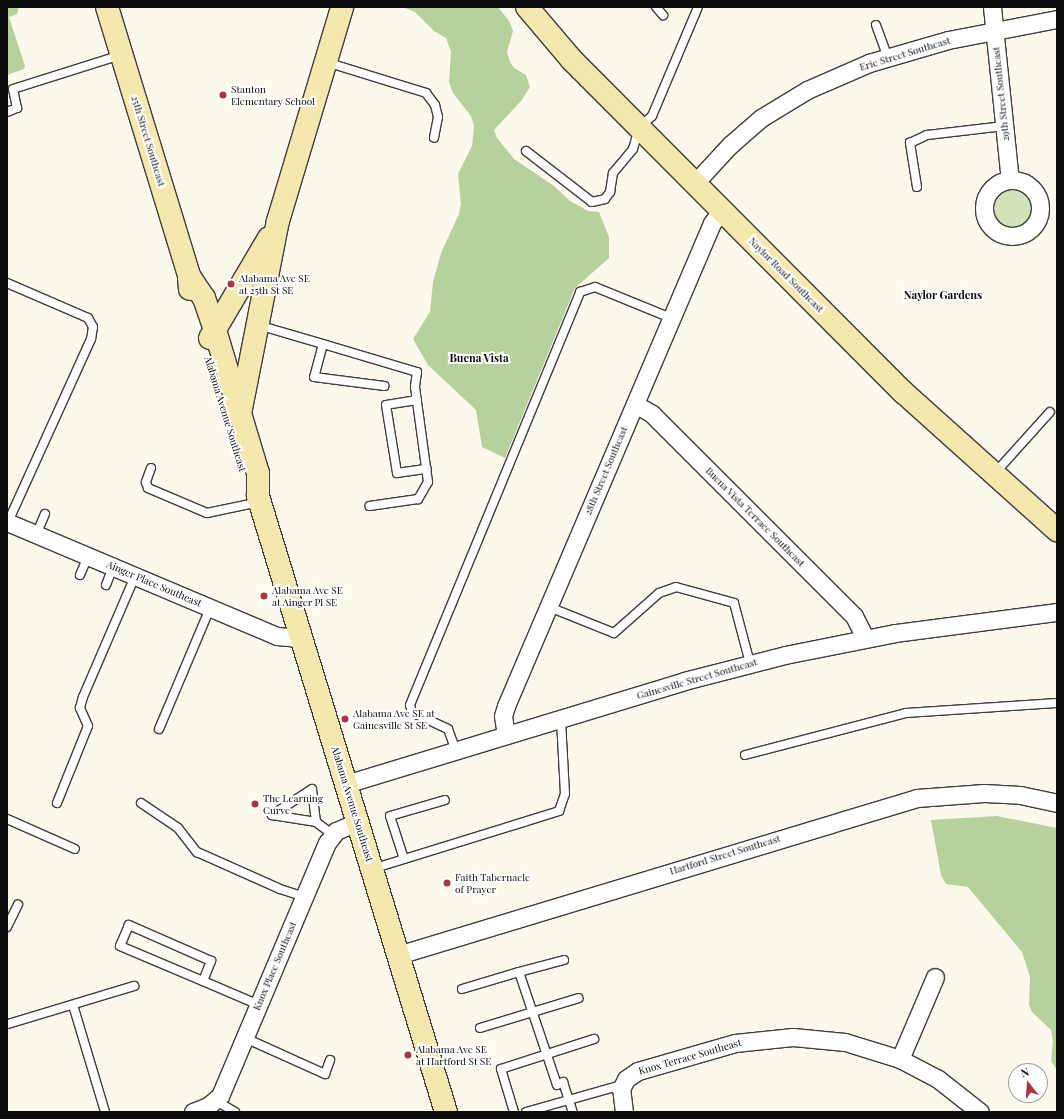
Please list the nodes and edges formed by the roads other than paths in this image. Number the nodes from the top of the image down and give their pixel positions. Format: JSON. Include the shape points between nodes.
{"nodes":[{"id":1,"x":107,"y":7,"type":"edge"},
{"id":2,"x":342,"y":7,"type":"edge"},
{"id":3,"x":528,"y":7,"type":"edge"},
{"id":4,"x":656,"y":7,"type":"edge"},
{"id":5,"x":698,"y":7,"type":"edge"},
{"id":6,"x":992,"y":7,"type":"edge"},
{"id":7,"x":663,"y":15,"type":"dead end"},
{"id":8,"x":1057,"y":19,"type":"edge"},
{"id":9,"x":876,"y":24,"type":"dead end"},
{"id":10,"x":995,"y":31,"type":"junction"},
{"id":11,"x":122,"y":55,"type":"junction"},
{"id":12,"x":888,"y":58,"type":"junction"},
{"id":13,"x":326,"y":62,"type":"junction"},
{"id":14,"x":7,"y":112,"type":"edge"},
{"id":15,"x":1004,"y":126,"type":"junction"},
{"id":16,"x":639,"y":128,"type":"junction"},
{"id":17,"x":434,"y":138,"type":"dead end"},
{"id":18,"x":526,"y":151,"type":"dead end"},
{"id":19,"x":1010,"y":180,"type":"dead end"},
{"id":20,"x":694,"y":184,"type":"junction"},
{"id":21,"x":917,"y":187,"type":"dead end"},
{"id":22,"x":721,"y":211,"type":"junction"},
{"id":23,"x":278,"y":221,"type":"junction"},
{"id":24,"x":7,"y":283,"type":"edge"},
{"id":25,"x":671,"y":318,"type":"junction"},
{"id":26,"x":257,"y":325,"type":"junction"},
{"id":27,"x":210,"y":338,"type":"junction"},
{"id":28,"x":323,"y":344,"type":"junction"},
{"id":29,"x":384,"y":386,"type":"dead end"},
{"id":30,"x":417,"y":400,"type":"junction"},
{"id":31,"x":635,"y":404,"type":"junction"},
{"id":32,"x":1050,"y":412,"type":"dead end"},
{"id":33,"x":240,"y":413,"type":"junction"},
{"id":34,"x":151,"y":468,"type":"dead end"},
{"id":35,"x":427,"y":469,"type":"junction"},
{"id":36,"x":993,"y":475,"type":"junction"},
{"id":37,"x":259,"y":499,"type":"junction"},
{"id":38,"x":370,"y":506,"type":"dead end"},
{"id":39,"x":45,"y":514,"type":"dead end"},
{"id":40,"x":7,"y":523,"type":"edge"},
{"id":41,"x":1057,"y":530,"type":"edge"},
{"id":42,"x":36,"y":535,"type":"junction"},
{"id":43,"x":88,"y":556,"type":"junction"},
{"id":44,"x":113,"y":567,"type":"junction"},
{"id":45,"x":80,"y":575,"type":"dead end"},
{"id":46,"x":135,"y":576,"type":"junction"},
{"id":47,"x":106,"y":585,"type":"dead end"},
{"id":48,"x":549,"y":607,"type":"junction"},
{"id":49,"x":210,"y":608,"type":"junction"},
{"id":50,"x":1057,"y":612,"type":"edge"},
{"id":51,"x":302,"y":638,"type":"junction"},
{"id":52,"x":865,"y":638,"type":"junction"},
{"id":53,"x":750,"y":663,"type":"junction"},
{"id":54,"x":1057,"y":703,"type":"edge"},
{"id":55,"x":561,"y":718,"type":"junction"},
{"id":56,"x":159,"y":729,"type":"dead end"},
{"id":57,"x":506,"y":735,"type":"junction"},
{"id":58,"x":456,"y":751,"type":"junction"},
{"id":59,"x":745,"y":755,"type":"dead end"},
{"id":60,"x":346,"y":784,"type":"junction"},
{"id":61,"x":446,"y":800,"type":"dead end"},
{"id":62,"x":57,"y":803,"type":"dead end"},
{"id":63,"x":141,"y":803,"type":"dead end"},
{"id":64,"x":1057,"y":803,"type":"edge"},
{"id":65,"x":7,"y":819,"type":"edge"},
{"id":66,"x":316,"y":822,"type":"junction"},
{"id":67,"x":357,"y":822,"type":"junction"},
{"id":68,"x":332,"y":834,"type":"junction"},
{"id":69,"x":76,"y":849,"type":"dead end"},
{"id":70,"x":404,"y":859,"type":"junction"},
{"id":71,"x":372,"y":869,"type":"junction"},
{"id":72,"x":304,"y":897,"type":"junction"},
{"id":73,"x":18,"y":904,"type":"dead end"},
{"id":74,"x":7,"y":927,"type":"edge"},
{"id":75,"x":398,"y":955,"type":"junction"},
{"id":76,"x":564,"y":960,"type":"dead end"},
{"id":77,"x":519,"y":972,"type":"junction"},
{"id":78,"x":935,"y":977,"type":"dead end"},
{"id":79,"x":203,"y":981,"type":"junction"},
{"id":80,"x":134,"y":986,"type":"dead end"},
{"id":81,"x":462,"y":989,"type":"dead end"},
{"id":82,"x":579,"y":998,"type":"dead end"},
{"id":83,"x":73,"y":1005,"type":"junction"},
{"id":84,"x":259,"y":1005,"type":"junction"},
{"id":85,"x":532,"y":1012,"type":"junction"},
{"id":86,"x":8,"y":1024,"type":"dead end"},
{"id":87,"x":480,"y":1028,"type":"dead end"},
{"id":88,"x":245,"y":1038,"type":"junction"},
{"id":89,"x":594,"y":1039,"type":"dead end"},
{"id":90,"x":546,"y":1055,"type":"junction"},
{"id":91,"x":900,"y":1059,"type":"junction"},
{"id":92,"x":330,"y":1060,"type":"dead end"},
{"id":93,"x":622,"y":1085,"type":"junction"},
{"id":94,"x":569,"y":1099,"type":"junction"},
{"id":95,"x":216,"y":1101,"type":"junction"},
{"id":96,"x":623,"y":1108,"type":"edge"},
{"id":97,"x":105,"y":1112,"type":"edge"},
{"id":98,"x":194,"y":1112,"type":"edge"},
{"id":99,"x":235,"y":1112,"type":"edge"},
{"id":100,"x":446,"y":1112,"type":"edge"},
{"id":101,"x":514,"y":1112,"type":"edge"},
{"id":102,"x":526,"y":1112,"type":"edge"},
{"id":103,"x":573,"y":1112,"type":"edge"},
{"id":104,"x":980,"y":1112,"type":"edge"}],
"edges":[{"from":1,"to":11,"type":"main road","name":"25th Street Southeast"},
{"from":2,"to":13,"type":"main road","name":"Alabama Avenue Southeast"},
{"from":3,"to":16,"type":"main road","name":"Naylor Road Southeast","via":[[572,60]]},
{"from":4,"to":7,"type":"lane"},
{"from":5,"to":16,"type":"lane","via":[[652,116]]},
{"from":6,"to":10,"type":"street","name":"29th Street Southeast"},
{"from":8,"to":10,"type":"street","name":"Erie Street Southeast"},
{"from":9,"to":12,"type":"lane"},
{"from":10,"to":12,"type":"street","name":"Erie Street Southeast","via":[[948,40]]},
{"from":10,"to":15,"type":"street","name":"29th Street Southeast"},
{"from":11,"to":14,"type":"lane","via":[[13,89],[17,108]]},
{"from":11,"to":27,"type":"main road","name":"25th Street Southeast","via":[[189,276],[204,298]]},
{"from":12,"to":20,"type":"street","name":"Erie Street Southeast","via":[[807,90],[761,118],[730,145]]},
{"from":13,"to":17,"type":"lane","via":[[426,93],[434,104],[438,117]]},
{"from":13,"to":23,"type":"main road","name":"Alabama Avenue Southeast"},
{"from":15,"to":19,"type":"street","name":"29th Street Southeast"},
{"from":15,"to":21,"type":"lane","via":[[927,135],[910,143]]},
{"from":16,"to":18,"type":"lane","via":[[633,149],[613,173],[610,192],[605,199],[592,202]]},
{"from":16,"to":20,"type":"main road","name":"Naylor Road Southeast"},
{"from":20,"to":22,"type":"main road","name":"Naylor Road Southeast"},
{"from":22,"to":25,"type":"street","name":"28th Street Southeast","via":[[712,223]]},
{"from":22,"to":36,"type":"main road","name":"Naylor Road Southeast","via":[[908,397]]},
{"from":23,"to":26,"type":"main road","name":"Alabama Avenue Southeast"},
{"from":23,"to":27,"type":"main road","name":"Alabama Avenue Southeast"},
{"from":24,"to":40,"type":"lane","via":[[88,318],[93,328],[91,339]]},
{"from":25,"to":31,"type":"street","name":"28th Street Southeast"},
{"from":25,"to":58,"type":"lane","via":[[595,287],[580,292],[410,705],[412,712],[448,728]]},
{"from":26,"to":28,"type":"lane"},
{"from":26,"to":33,"type":"main road","name":"Alabama Avenue Southeast"},
{"from":27,"to":33,"type":"main road","name":"Alabama Avenue Southeast"},
{"from":27,"to":37,"type":"main road","name":"Alabama Avenue Southeast","via":[[244,477]]},
{"from":28,"to":29,"type":"lane","via":[[314,377]]},
{"from":28,"to":30,"type":"lane","via":[[417,372]]},
{"from":30,"to":35,"type":"lane"},
{"from":30,"to":35,"type":"lane","via":[[386,405],[397,473]]},
{"from":31,"to":48,"type":"street","name":"28th Street Southeast"},
{"from":31,"to":52,"type":"street","name":"Buena Vista Terrace Southeast","via":[[652,414],[854,616]]},
{"from":32,"to":36,"type":"lane"},
{"from":33,"to":37,"type":"main road","name":"Alabama Avenue Southeast","via":[[258,473]]},
{"from":34,"to":37,"type":"lane","via":[[146,482],[148,488],[207,513],[234,509]]},
{"from":35,"to":38,"type":"lane","via":[[428,482],[418,499]]},
{"from":36,"to":41,"type":"main road","name":"Naylor Road Southeast"},
{"from":37,"to":51,"type":"main road","name":"Alabama Avenue Southeast"},
{"from":39,"to":42,"type":"lane"},
{"from":40,"to":42,"type":"street","name":"Ainger Place Southeast"},
{"from":42,"to":43,"type":"street","name":"Ainger Place Southeast"},
{"from":43,"to":44,"type":"street","name":"Ainger Place Southeast"},
{"from":43,"to":45,"type":"lane"},
{"from":44,"to":46,"type":"street","name":"Ainger Place Southeast"},
{"from":44,"to":47,"type":"lane"},
{"from":46,"to":49,"type":"street","name":"Ainger Place Southeast"},
{"from":46,"to":62,"type":"lane","via":[[82,698],[80,708],[88,726]]},
{"from":48,"to":53,"type":"lane","via":[[614,633],[659,593],[676,587],[734,603]]},
{"from":48,"to":57,"type":"street","name":"28th Street Southeast","via":[[506,706],[503,716]]},
{"from":49,"to":51,"type":"street","name":"Ainger Place Southeast","via":[[278,636]]},
{"from":49,"to":56,"type":"lane"},
{"from":50,"to":52,"type":"street","name":"Gainesville Street Southeast"},
{"from":51,"to":60,"type":"main road","name":"Alabama Avenue Southeast"},
{"from":52,"to":53,"type":"street","name":"Gainesville Street Southeast"},
{"from":53,"to":55,"type":"street","name":"Gainesville Street Southeast"},
{"from":54,"to":59,"type":"lane","via":[[906,713]]},
{"from":55,"to":57,"type":"street","name":"Gainesville Street Southeast"},
{"from":55,"to":70,"type":"lane","via":[[565,794],[559,811]]},
{"from":57,"to":58,"type":"street","name":"Gainesville Street Southeast"},
{"from":58,"to":60,"type":"street","name":"Gainesville Street Southeast"},
{"from":60,"to":67,"type":"main road","name":"Alabama Avenue Southeast"},
{"from":61,"to":70,"type":"lane","via":[[390,816]]},
{"from":63,"to":72,"type":"lane","via":[[178,828],[197,852]]},
{"from":64,"to":75,"type":"street","name":"Hartford Street Southeast","via":[[1020,795],[984,793],[910,800]]},
{"from":65,"to":69,"type":"lane"},
{"from":66,"to":66,"type":"lane","via":[[308,821],[272,815],[312,790]]},
{"from":66,"to":68,"type":"lane"},
{"from":67,"to":68,"type":"street"},
{"from":67,"to":71,"type":"main road","name":"Alabama Avenue Southeast"},
{"from":68,"to":72,"type":"street","name":"Knox Place Southeast"},
{"from":70,"to":71,"type":"lane"},
{"from":71,"to":75,"type":"main road","name":"Alabama Avenue Southeast"},
{"from":72,"to":84,"type":"street","name":"Knox Place Southeast"},
{"from":73,"to":74,"type":"lane"},
{"from":75,"to":100,"type":"main road","name":"Alabama Avenue Southeast"},
{"from":76,"to":77,"type":"lane"},
{"from":77,"to":81,"type":"lane"},
{"from":77,"to":85,"type":"lane"},
{"from":78,"to":91,"type":"street"},
{"from":79,"to":79,"type":"lane","via":[[120,946],[129,925],[211,961]]},
{"from":79,"to":84,"type":"lane"},
{"from":80,"to":83,"type":"lane"},
{"from":82,"to":85,"type":"lane"},
{"from":83,"to":86,"type":"lane"},
{"from":83,"to":97,"type":"lane"},
{"from":84,"to":88,"type":"street","name":"Knox Place Southeast"},
{"from":85,"to":87,"type":"lane"},
{"from":85,"to":90,"type":"lane"},
{"from":88,"to":92,"type":"lane","via":[[324,1074]]},
{"from":88,"to":95,"type":"street","name":"Knox Place Southeast","via":[[226,1085]]},
{"from":89,"to":90,"type":"lane"},
{"from":90,"to":94,"type":"lane","via":[[557,1085],[563,1082]]},
{"from":90,"to":101,"type":"lane","via":[[501,1069]]},
{"from":91,"to":93,"type":"street","name":"Knox Terrace Southeast","via":[[838,1041],[773,1037],[735,1043],[638,1071],[631,1074]]},
{"from":91,"to":104,"type":"street","name":"Knox Terrace Southeast","via":[[938,1079]]},
{"from":93,"to":94,"type":"lane"},
{"from":93,"to":96,"type":"street"},
{"from":94,"to":102,"type":"lane"},
{"from":94,"to":103,"type":"lane"},
{"from":95,"to":98,"type":"street"},
{"from":95,"to":99,"type":"lane"}]}
